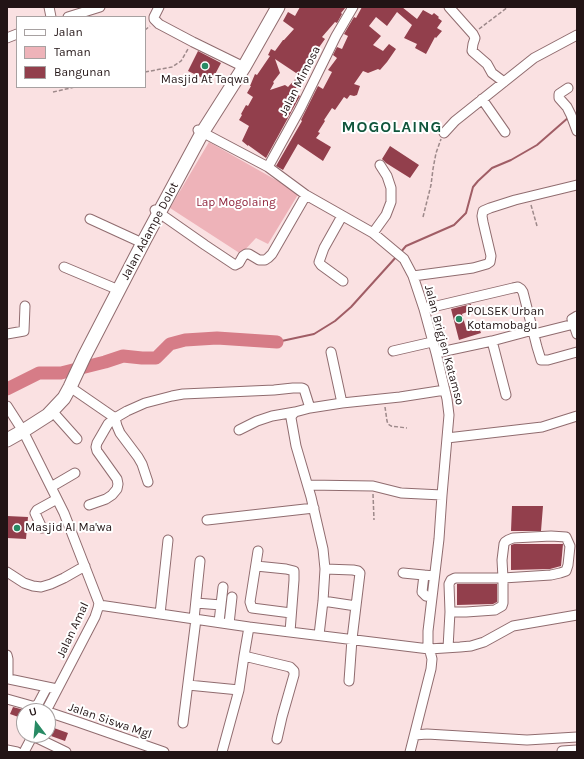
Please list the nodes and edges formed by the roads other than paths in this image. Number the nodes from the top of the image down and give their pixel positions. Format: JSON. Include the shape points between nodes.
{"nodes":[{"id":1,"x":100,"y":7,"type":"edge"},
{"id":2,"x":159,"y":7,"type":"edge"},
{"id":3,"x":271,"y":7,"type":"edge"},
{"id":4,"x":278,"y":7,"type":"edge"},
{"id":5,"x":353,"y":7,"type":"edge"},
{"id":6,"x":449,"y":7,"type":"edge"},
{"id":7,"x":71,"y":16,"type":"edge"},
{"id":8,"x":577,"y":35,"type":"edge"},
{"id":9,"x":242,"y":66,"type":"junction"},
{"id":10,"x":504,"y":82,"type":"junction"},
{"id":11,"x":568,"y":88,"type":"dead end"},
{"id":12,"x":482,"y":99,"type":"junction"},
{"id":13,"x":199,"y":131,"type":"junction"},
{"id":14,"x":577,"y":131,"type":"edge"},
{"id":15,"x":505,"y":132,"type":"dead end"},
{"id":16,"x":444,"y":133,"type":"road end"},
{"id":17,"x":380,"y":165,"type":"dead end"},
{"id":18,"x":268,"y":167,"type":"junction"},
{"id":19,"x":577,"y":186,"type":"edge"},
{"id":20,"x":306,"y":195,"type":"junction"},
{"id":21,"x":157,"y":211,"type":"junction"},
{"id":22,"x":342,"y":216,"type":"junction"},
{"id":23,"x":90,"y":219,"type":"dead end"},
{"id":24,"x":373,"y":233,"type":"junction"},
{"id":25,"x":138,"y":241,"type":"junction"},
{"id":26,"x":64,"y":267,"type":"dead end"},
{"id":27,"x":413,"y":276,"type":"junction"},
{"id":28,"x":343,"y":281,"type":"dead end"},
{"id":29,"x":114,"y":288,"type":"junction"},
{"id":30,"x":25,"y":306,"type":"dead end"},
{"id":31,"x":424,"y":309,"type":"junction"},
{"id":32,"x":575,"y":320,"type":"edge"},
{"id":33,"x":533,"y":332,"type":"junction"},
{"id":34,"x":7,"y":334,"type":"edge"},
{"id":35,"x":577,"y":334,"type":"edge"},
{"id":36,"x":492,"y":341,"type":"junction"},
{"id":37,"x":432,"y":342,"type":"junction"},
{"id":38,"x":393,"y":351,"type":"dead end"},
{"id":39,"x":331,"y":352,"type":"dead end"},
{"id":40,"x":577,"y":352,"type":"edge"},
{"id":41,"x":436,"y":353,"type":"junction"},
{"id":42,"x":82,"y":356,"type":"junction"},
{"id":43,"x":71,"y":380,"type":"junction"},
{"id":44,"x":445,"y":390,"type":"junction"},
{"id":45,"x":506,"y":395,"type":"dead end"},
{"id":46,"x":342,"y":403,"type":"junction"},
{"id":47,"x":7,"y":406,"type":"edge"},
{"id":48,"x":310,"y":408,"type":"junction"},
{"id":49,"x":52,"y":411,"type":"junction"},
{"id":50,"x":295,"y":412,"type":"junction"},
{"id":51,"x":577,"y":416,"type":"edge"},
{"id":52,"x":115,"y":418,"type":"junction"},
{"id":53,"x":21,"y":429,"type":"junction"},
{"id":54,"x":239,"y":430,"type":"dead end"},
{"id":55,"x":7,"y":433,"type":"edge"},
{"id":56,"x":447,"y":438,"type":"junction"},
{"id":57,"x":77,"y":439,"type":"dead end"},
{"id":58,"x":7,"y":440,"type":"edge"},
{"id":59,"x":75,"y":473,"type":"dead end"},
{"id":60,"x":148,"y":482,"type":"dead end"},
{"id":61,"x":308,"y":485,"type":"junction"},
{"id":62,"x":51,"y":487,"type":"junction"},
{"id":63,"x":442,"y":495,"type":"junction"},
{"id":64,"x":56,"y":499,"type":"junction"},
{"id":65,"x":89,"y":505,"type":"dead end"},
{"id":66,"x":314,"y":508,"type":"junction"},
{"id":67,"x":207,"y":520,"type":"dead end"},
{"id":68,"x":42,"y":528,"type":"dead end"},
{"id":69,"x":168,"y":540,"type":"dead end"},
{"id":70,"x":258,"y":551,"type":"dead end"},
{"id":71,"x":200,"y":561,"type":"dead end"},
{"id":72,"x":85,"y":566,"type":"junction"},
{"id":73,"x":256,"y":566,"type":"junction"},
{"id":74,"x":325,"y":569,"type":"junction"},
{"id":75,"x":7,"y":572,"type":"edge"},
{"id":76,"x":403,"y":573,"type":"dead end"},
{"id":77,"x":424,"y":575,"type":"junction"},
{"id":78,"x":434,"y":576,"type":"junction"},
{"id":79,"x":503,"y":578,"type":"junction"},
{"id":80,"x":223,"y":587,"type":"dead end"},
{"id":81,"x":232,"y":596,"type":"dead end"},
{"id":82,"x":432,"y":597,"type":"junction"},
{"id":83,"x":323,"y":601,"type":"junction"},
{"id":84,"x":196,"y":603,"type":"junction"},
{"id":85,"x":99,"y":605,"type":"junction"},
{"id":86,"x":221,"y":605,"type":"junction"},
{"id":87,"x":356,"y":606,"type":"junction"},
{"id":88,"x":450,"y":612,"type":"junction"},
{"id":89,"x":291,"y":613,"type":"junction"},
{"id":90,"x":160,"y":614,"type":"junction"},
{"id":91,"x":577,"y":615,"type":"edge"},
{"id":92,"x":195,"y":619,"type":"junction"},
{"id":93,"x":219,"y":622,"type":"junction"},
{"id":94,"x":229,"y":624,"type":"junction"},
{"id":95,"x":249,"y":627,"type":"junction"},
{"id":96,"x":290,"y":632,"type":"junction"},
{"id":97,"x":319,"y":635,"type":"junction"},
{"id":98,"x":352,"y":639,"type":"junction"},
{"id":99,"x":448,"y":648,"type":"junction"},
{"id":100,"x":429,"y":649,"type":"junction"},
{"id":101,"x":7,"y":655,"type":"edge"},
{"id":102,"x":244,"y":656,"type":"junction"},
{"id":103,"x":349,"y":680,"type":"dead end"},
{"id":104,"x":188,"y":685,"type":"junction"},
{"id":105,"x":47,"y":687,"type":"junction"},
{"id":106,"x":57,"y":689,"type":"junction"},
{"id":107,"x":238,"y":690,"type":"junction"},
{"id":108,"x":7,"y":699,"type":"edge"},
{"id":109,"x":51,"y":703,"type":"edge"},
{"id":110,"x":56,"y":715,"type":"edge"},
{"id":111,"x":183,"y":723,"type":"dead end"},
{"id":112,"x":415,"y":735,"type":"junction"},
{"id":113,"x":577,"y":737,"type":"edge"},
{"id":114,"x":277,"y":739,"type":"dead end"},
{"id":115,"x":29,"y":743,"type":"edge"},
{"id":116,"x":49,"y":743,"type":"edge"},
{"id":117,"x":7,"y":750,"type":"edge"},
{"id":118,"x":577,"y":750,"type":"edge"},
{"id":119,"x":562,"y":751,"type":"dead end"},
{"id":120,"x":17,"y":752,"type":"edge"},
{"id":121,"x":24,"y":752,"type":"edge"},
{"id":122,"x":66,"y":752,"type":"edge"},
{"id":123,"x":164,"y":752,"type":"edge"},
{"id":124,"x":222,"y":752,"type":"edge"},
{"id":125,"x":410,"y":752,"type":"edge"}],
"edges":[{"from":1,"to":7,"type":"street"},
{"from":2,"to":9,"type":"street","via":[[154,17],[159,24]]},
{"from":3,"to":9,"type":"highway","name":"Jalan Adampe Dolot"},
{"from":4,"to":9,"type":"highway","name":"Jalan Adampe Dolot"},
{"from":5,"to":18,"type":"street","name":"Jalan Mimosa"},
{"from":6,"to":10,"type":"street","via":[[473,34],[475,38],[472,51]]},
{"from":8,"to":10,"type":"street","via":[[534,58]]},
{"from":9,"to":13,"type":"highway","name":"Jalan Adampe Dolot"},
{"from":10,"to":12,"type":"street"},
{"from":11,"to":14,"type":"street","via":[[559,95],[571,114]]},
{"from":12,"to":15,"type":"street"},
{"from":12,"to":16,"type":"street"},
{"from":13,"to":18,"type":"street","name":"Jalan Brigjen Katamso"},
{"from":13,"to":21,"type":"highway","name":"Jalan Adampe Dolot"},
{"from":17,"to":24,"type":"street","via":[[391,188],[391,202],[386,215]]},
{"from":18,"to":20,"type":"street","name":"Jalan Brigjen Katamso"},
{"from":19,"to":27,"type":"street","via":[[515,200],[483,211],[483,222],[492,256],[487,264]]},
{"from":20,"to":21,"type":"street","via":[[268,258],[259,260],[246,254],[235,265]]},
{"from":20,"to":22,"type":"street","name":"Jalan Brigjen Katamso"},
{"from":21,"to":25,"type":"highway","name":"Jalan Adampe Dolot"},
{"from":21,"to":42,"type":"highway","name":"Jalan Adampe Dolot"},
{"from":22,"to":24,"type":"street","name":"Jalan Brigjen Katamso"},
{"from":22,"to":28,"type":"street","via":[[319,262]]},
{"from":23,"to":25,"type":"street"},
{"from":24,"to":27,"type":"street","name":"Jalan Brigjen Katamso","via":[[404,259]]},
{"from":25,"to":29,"type":"highway","name":"Jalan Adampe Dolot"},
{"from":26,"to":29,"type":"street"},
{"from":27,"to":31,"type":"street","name":"Jalan Brigjen Katamso"},
{"from":29,"to":42,"type":"highway","name":"Jalan Adampe Dolot"},
{"from":30,"to":34,"type":"street","via":[[24,331]]},
{"from":31,"to":33,"type":"street","via":[[518,287],[523,292]]},
{"from":31,"to":37,"type":"street","name":"Jalan Brigjen Katamso"},
{"from":32,"to":33,"type":"street"},
{"from":32,"to":35,"type":"street"},
{"from":33,"to":36,"type":"street"},
{"from":33,"to":40,"type":"street","via":[[541,360]]},
{"from":36,"to":41,"type":"street"},
{"from":36,"to":45,"type":"street"},
{"from":37,"to":38,"type":"street"},
{"from":37,"to":41,"type":"street","name":"Jalan Brigjen Katamso"},
{"from":39,"to":46,"type":"street"},
{"from":41,"to":44,"type":"street","name":"Jalan Brigjen Katamso"},
{"from":42,"to":43,"type":"highway","name":"Jalan Adampe Dolot"},
{"from":43,"to":49,"type":"highway","name":"Jalan Adampe Dolot","via":[[64,398]]},
{"from":43,"to":52,"type":"street"},
{"from":43,"to":53,"type":"highway","name":"Jalan Adampe Dolot","via":[[51,403]]},
{"from":44,"to":46,"type":"street","via":[[400,398]]},
{"from":44,"to":56,"type":"street","name":"Jalan Brigjen Katamso","via":[[449,415]]},
{"from":46,"to":48,"type":"street"},
{"from":47,"to":53,"type":"street","name":"Jalan Amal"},
{"from":48,"to":50,"type":"street"},
{"from":48,"to":52,"type":"street","via":[[304,389],[293,388],[172,396],[145,403]]},
{"from":49,"to":53,"type":"highway","name":"Jalan Adampe Dolot"},
{"from":49,"to":57,"type":"street"},
{"from":50,"to":54,"type":"street","via":[[257,421]]},
{"from":50,"to":61,"type":"street","via":[[291,418],[293,432]]},
{"from":51,"to":56,"type":"street","via":[[542,427]]},
{"from":52,"to":60,"type":"street","via":[[120,433],[142,464]]},
{"from":52,"to":65,"type":"street","via":[[108,424],[96,448],[118,484],[112,495]]},
{"from":53,"to":55,"type":"highway","name":"Jalan Adampe Dolot"},
{"from":53,"to":58,"type":"highway","name":"Jalan Adampe Dolot"},
{"from":53,"to":62,"type":"street","name":"Jalan Amal"},
{"from":56,"to":63,"type":"street","name":"Jalan Brigjen Katamso"},
{"from":59,"to":62,"type":"street"},
{"from":61,"to":63,"type":"street","via":[[373,486],[401,493]]},
{"from":61,"to":66,"type":"street"},
{"from":62,"to":64,"type":"street","name":"Jalan Amal"},
{"from":63,"to":78,"type":"street","name":"Jalan Brigjen Katamso"},
{"from":64,"to":68,"type":"street","via":[[35,513]]},
{"from":64,"to":72,"type":"street","name":"Jalan Amal"},
{"from":66,"to":67,"type":"street"},
{"from":66,"to":74,"type":"street"},
{"from":69,"to":90,"type":"street"},
{"from":70,"to":73,"type":"street"},
{"from":71,"to":84,"type":"street"},
{"from":72,"to":75,"type":"street","via":[[41,587],[24,583]]},
{"from":72,"to":85,"type":"street","name":"Jalan Amal"},
{"from":73,"to":89,"type":"street","via":[[294,571]]},
{"from":73,"to":89,"type":"street","via":[[250,602],[252,608]]},
{"from":74,"to":83,"type":"street"},
{"from":74,"to":87,"type":"street","via":[[360,572]]},
{"from":76,"to":77,"type":"street"},
{"from":77,"to":78,"type":"street"},
{"from":77,"to":82,"type":"street","via":[[422,592]]},
{"from":78,"to":82,"type":"street","name":"Jalan Brigjen Katamso"},
{"from":79,"to":79,"type":"street","via":[[504,544],[508,540],[551,536],[562,536],[568,540],[570,546],[566,571],[551,575]]},
{"from":79,"to":88,"type":"street","via":[[503,603],[499,608]]},
{"from":79,"to":88,"type":"street","via":[[450,580]]},
{"from":80,"to":86,"type":"street"},
{"from":81,"to":94,"type":"street"},
{"from":82,"to":100,"type":"street","name":"Jalan Brigjen Katamso","via":[[428,631]]},
{"from":83,"to":87,"type":"street"},
{"from":83,"to":97,"type":"street"},
{"from":84,"to":86,"type":"street"},
{"from":84,"to":92,"type":"street"},
{"from":85,"to":90,"type":"street"},
{"from":85,"to":106,"type":"street","name":"Jalan Amal"},
{"from":86,"to":93,"type":"street"},
{"from":87,"to":98,"type":"street"},
{"from":88,"to":99,"type":"street"},
{"from":89,"to":96,"type":"street"},
{"from":90,"to":92,"type":"street"},
{"from":91,"to":99,"type":"street","via":[[513,626],[478,644]]},
{"from":92,"to":93,"type":"street"},
{"from":92,"to":104,"type":"street"},
{"from":93,"to":94,"type":"street"},
{"from":94,"to":95,"type":"street"},
{"from":95,"to":96,"type":"street"},
{"from":95,"to":102,"type":"street"},
{"from":96,"to":97,"type":"street"},
{"from":97,"to":98,"type":"street"},
{"from":98,"to":100,"type":"street"},
{"from":98,"to":103,"type":"street"},
{"from":99,"to":100,"type":"street"},
{"from":100,"to":112,"type":"street","name":"Jalan Brigjen Katamso","via":[[432,664]]},
{"from":101,"to":105,"type":"street","via":[[10,679]]},
{"from":102,"to":107,"type":"street"},
{"from":102,"to":114,"type":"street","via":[[290,667],[294,671]]},
{"from":104,"to":107,"type":"street"},
{"from":104,"to":111,"type":"street"},
{"from":105,"to":106,"type":"street"},
{"from":105,"to":108,"type":"street","via":[[35,706]]},
{"from":106,"to":109,"type":"street","name":"Jalan Amal"},
{"from":107,"to":124,"type":"street"},
{"from":110,"to":123,"type":"street","name":"Jalan Siswa Mgl"},
{"from":112,"to":113,"type":"street","via":[[527,740]]},
{"from":112,"to":125,"type":"street","name":"Jalan Brigjen Katamso"},
{"from":115,"to":121,"type":"street"},
{"from":116,"to":122,"type":"street"},
{"from":117,"to":120,"type":"street"},
{"from":118,"to":119,"type":"street"}]}
